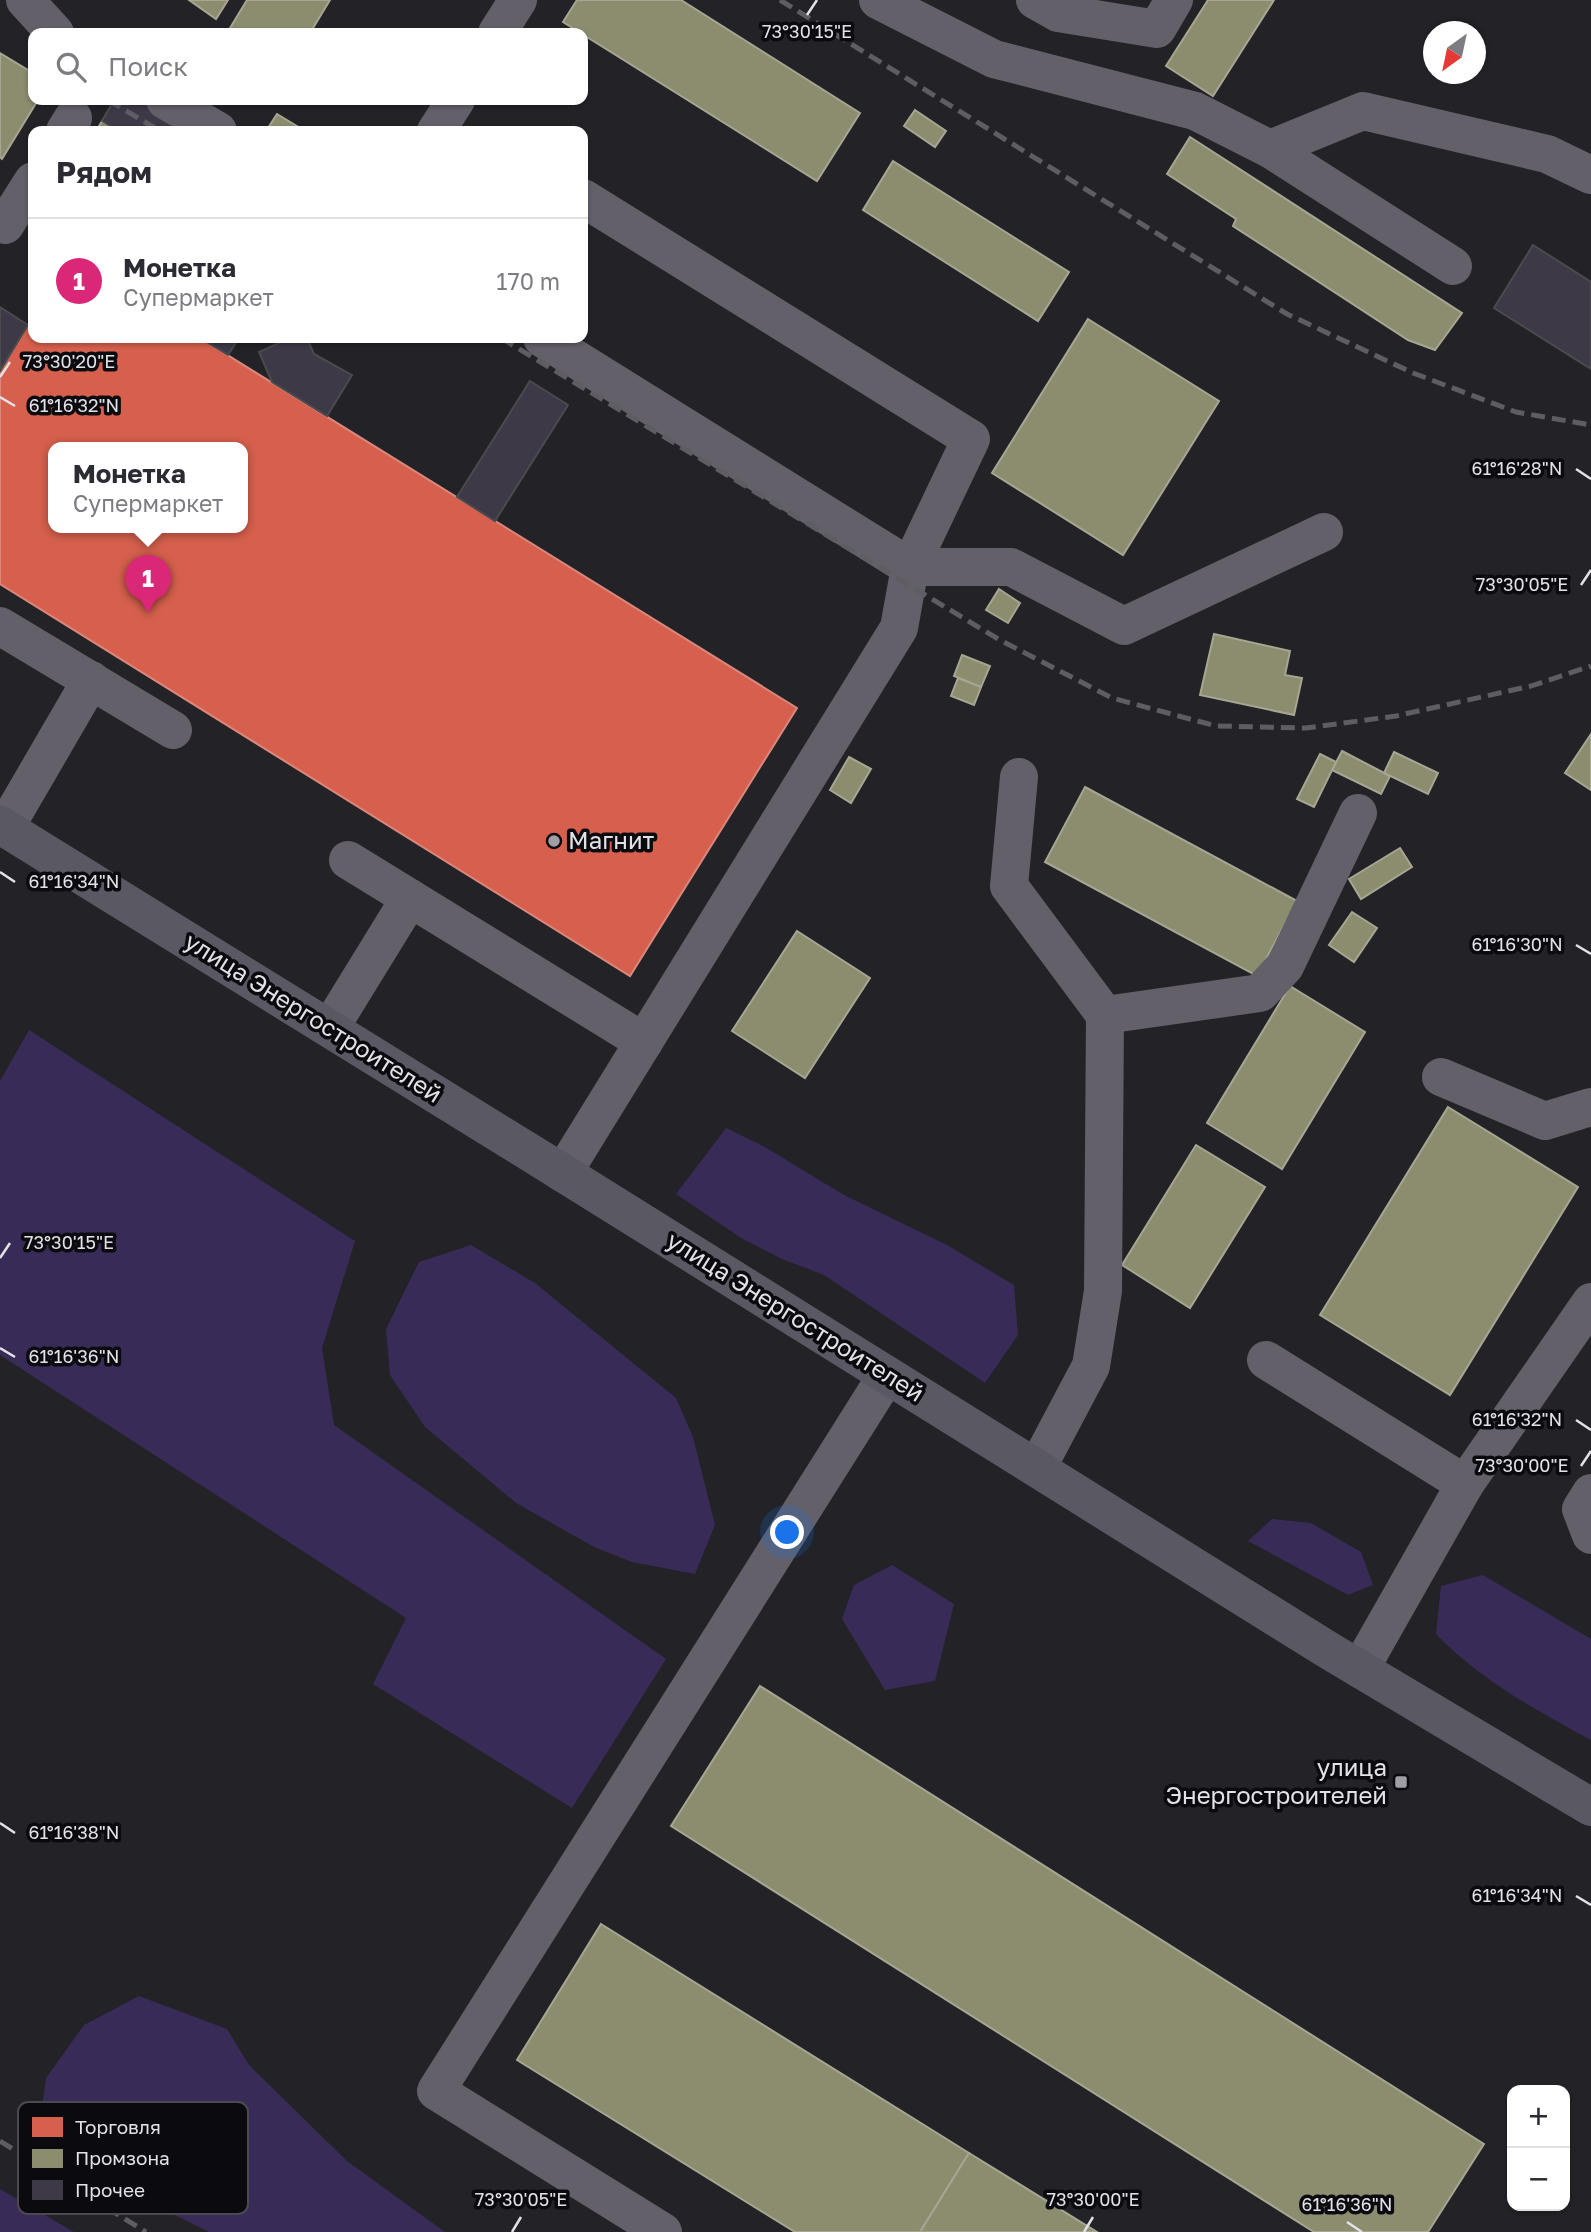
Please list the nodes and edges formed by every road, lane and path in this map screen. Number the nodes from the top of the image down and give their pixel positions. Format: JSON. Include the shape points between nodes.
{"nodes":[{"id":1,"x":25,"y":0,"type":"edge"},
{"id":2,"x":518,"y":0,"type":"edge"},
{"id":3,"x":877,"y":0,"type":"edge"},
{"id":4,"x":1035,"y":0,"type":"edge"},
{"id":5,"x":1174,"y":0,"type":"edge"},
{"id":6,"x":50,"y":28,"type":"edge"},
{"id":7,"x":500,"y":28,"type":"edge"},
{"id":8,"x":174,"y":105,"type":"edge"},
{"id":9,"x":209,"y":126,"type":"edge"},
{"id":10,"x":1270,"y":149,"type":"junction"},
{"id":11,"x":1591,"y":175,"type":"edge"},
{"id":12,"x":28,"y":189,"type":"edge"},
{"id":13,"x":588,"y":201,"type":"edge"},
{"id":14,"x":0,"y":222,"type":"edge"},
{"id":15,"x":1453,"y":267,"type":"dead end"},
{"id":16,"x":550,"y":343,"type":"edge"},
{"id":17,"x":1324,"y":532,"type":"dead end"},
{"id":18,"x":910,"y":567,"type":"junction"},
{"id":19,"x":0,"y":626,"type":"edge"},
{"id":20,"x":91,"y":680,"type":"junction"},
{"id":21,"x":173,"y":730,"type":"dead end"},
{"id":22,"x":1019,"y":778,"type":"dead end"},
{"id":23,"x":1358,"y":813,"type":"dead end"},
{"id":24,"x":2,"y":827,"type":"edge"},
{"id":25,"x":348,"y":860,"type":"dead end"},
{"id":26,"x":410,"y":898,"type":"junction"},
{"id":27,"x":1105,"y":1015,"type":"junction"},
{"id":28,"x":330,"y":1028,"type":"junction"},
{"id":29,"x":644,"y":1042,"type":"junction"},
{"id":30,"x":1441,"y":1077,"type":"dead end"},
{"id":31,"x":1591,"y":1107,"type":"edge"},
{"id":32,"x":563,"y":1173,"type":"junction"},
{"id":33,"x":1591,"y":1302,"type":"edge"},
{"id":34,"x":1266,"y":1360,"type":"dead end"},
{"id":35,"x":887,"y":1375,"type":"junction"},
{"id":36,"x":1037,"y":1468,"type":"junction"},
{"id":37,"x":1465,"y":1485,"type":"junction"},
{"id":38,"x":1591,"y":1493,"type":"edge"},
{"id":39,"x":1591,"y":1535,"type":"edge"},
{"id":40,"x":1360,"y":1669,"type":"junction"},
{"id":41,"x":1591,"y":1807,"type":"edge"},
{"id":42,"x":663,"y":2232,"type":"edge"}],
"edges":[{"from":1,"to":6,"type":"lane"},
{"from":2,"to":7,"type":"lane"},
{"from":3,"to":10,"type":"lane","via":[[994,59],[1195,111]]},
{"from":4,"to":5,"type":"lane","via":[[1058,13],[1157,29]]},
{"from":8,"to":9,"type":"lane"},
{"from":10,"to":11,"type":"lane","via":[[1363,111],[1547,154]]},
{"from":10,"to":15,"type":"lane"},
{"from":12,"to":14,"type":"lane","via":[[5,225]]},
{"from":13,"to":18,"type":"lane","via":[[971,439]]},
{"from":16,"to":18,"type":"lane"},
{"from":17,"to":18,"type":"lane","via":[[1124,626],[1011,567]]},
{"from":18,"to":29,"type":"lane","via":[[899,628]]},
{"from":19,"to":20,"type":"lane"},
{"from":20,"to":21,"type":"lane"},
{"from":20,"to":24,"type":"lane"},
{"from":22,"to":27,"type":"lane","via":[[1009,886]]},
{"from":23,"to":27,"type":"lane","via":[[1285,966],[1260,993]]},
{"from":24,"to":28,"type":"main road","name":"улица Энергостроителей"},
{"from":25,"to":26,"type":"lane"},
{"from":26,"to":28,"type":"lane"},
{"from":26,"to":29,"type":"lane"},
{"from":27,"to":36,"type":"lane","via":[[1103,1291],[1091,1366]]},
{"from":28,"to":32,"type":"main road","name":"улица Энергостроителей"},
{"from":29,"to":32,"type":"lane"},
{"from":30,"to":31,"type":"lane","via":[[1545,1121]]},
{"from":32,"to":35,"type":"main road","name":"улица Энергостроителей"},
{"from":33,"to":37,"type":"lane"},
{"from":34,"to":37,"type":"lane"},
{"from":35,"to":36,"type":"main road","name":"улица Энергостроителей"},
{"from":35,"to":42,"type":"lane","via":[[436,2091]]},
{"from":36,"to":40,"type":"main road","name":"улица Энергостроителей"},
{"from":37,"to":40,"type":"lane"},
{"from":38,"to":39,"type":"lane","via":[[1581,1509]]},
{"from":40,"to":41,"type":"main road","name":"улица Энергостроителей"}]}
